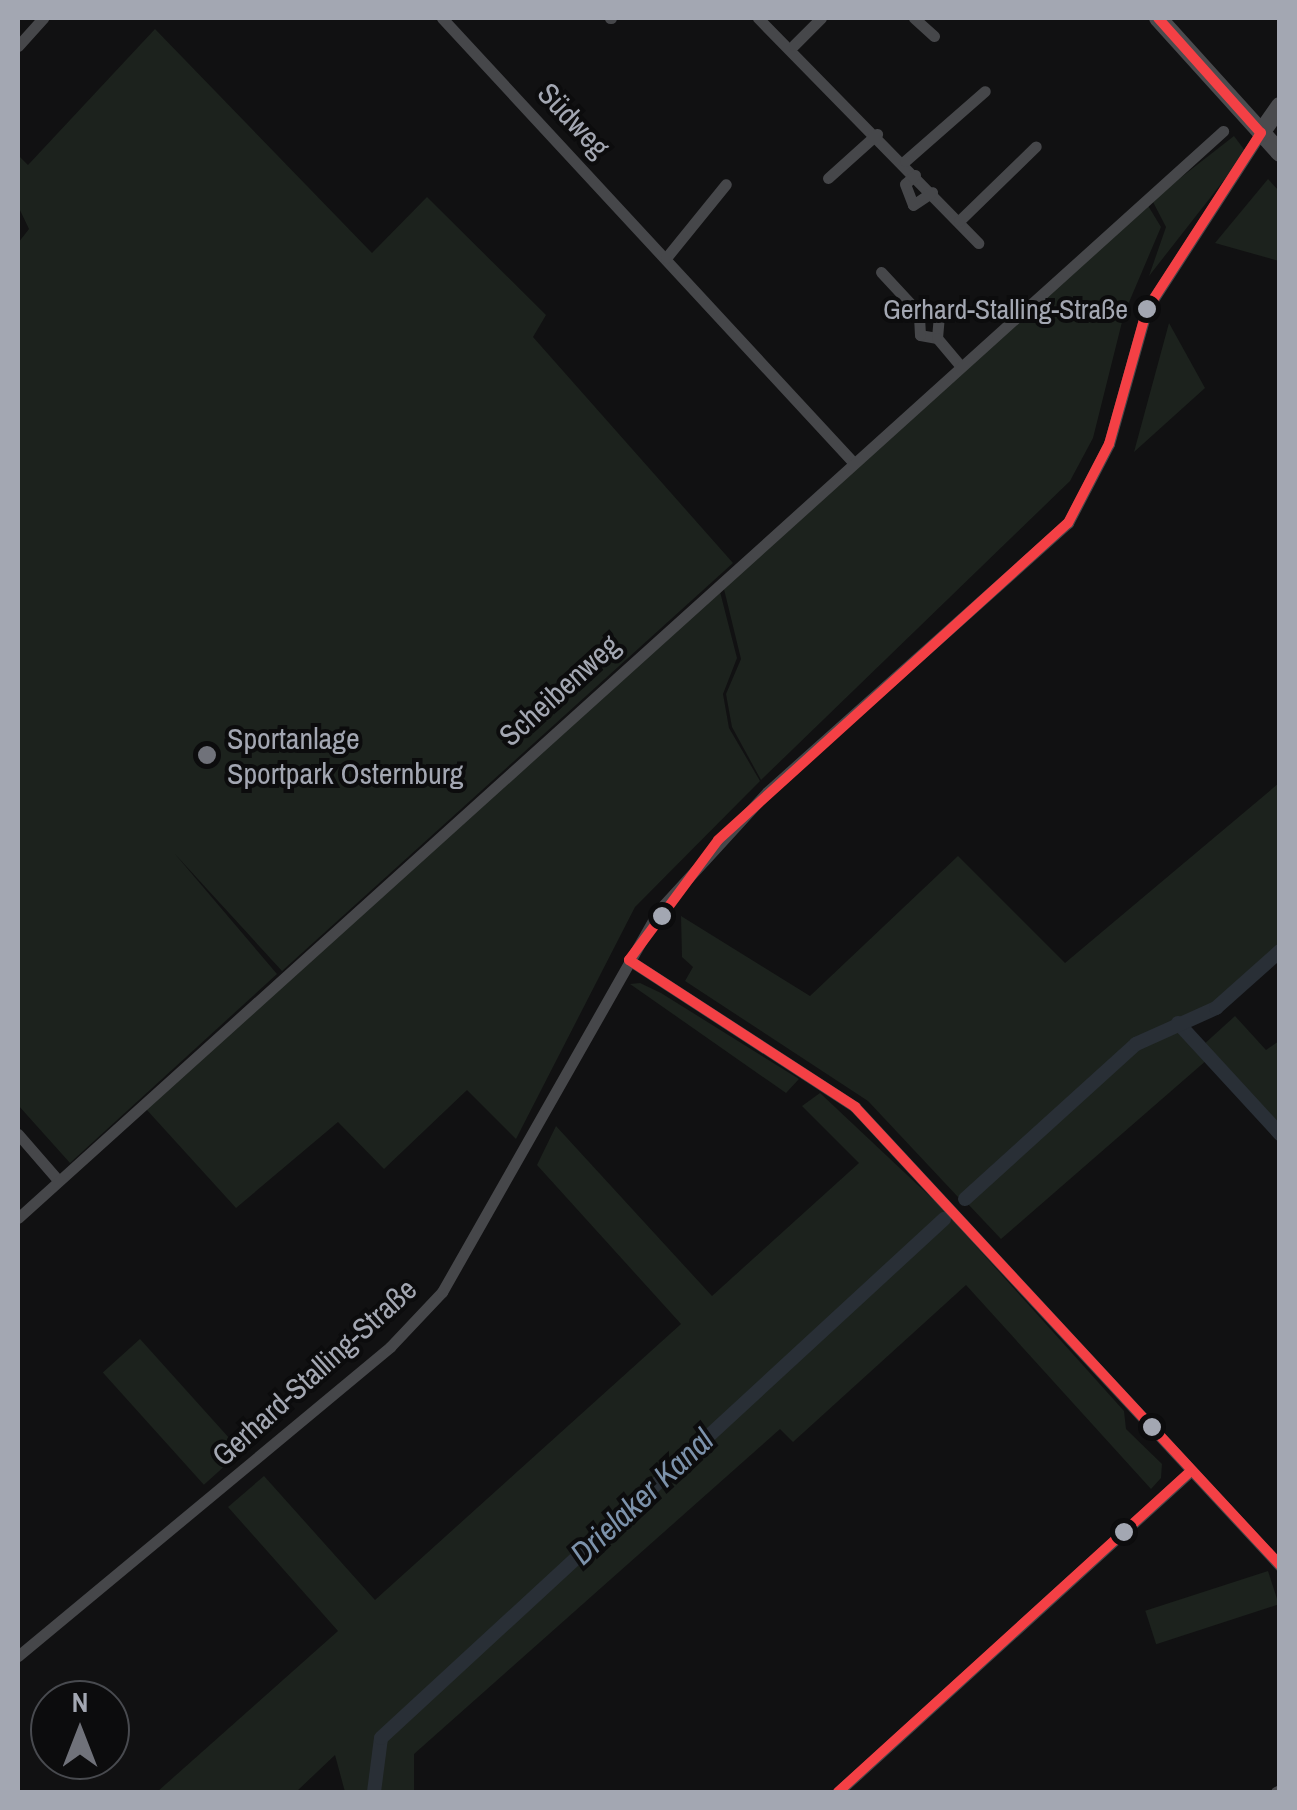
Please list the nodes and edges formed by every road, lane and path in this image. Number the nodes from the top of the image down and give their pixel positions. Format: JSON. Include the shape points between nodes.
{"nodes":[{"id":1,"x":43,"y":18,"type":"edge"},
{"id":2,"x":442,"y":18,"type":"edge"},
{"id":3,"x":758,"y":18,"type":"edge"},
{"id":4,"x":820,"y":18,"type":"edge"},
{"id":5,"x":914,"y":18,"type":"edge"},
{"id":6,"x":1158,"y":18,"type":"edge"},
{"id":7,"x":934,"y":36,"type":"dead end"},
{"id":8,"x":794,"y":45,"type":"junction"},
{"id":9,"x":18,"y":46,"type":"edge"},
{"id":10,"x":985,"y":91,"type":"dead end"},
{"id":11,"x":1280,"y":106,"type":"edge"},
{"id":12,"x":1222,"y":131,"type":"dead end"},
{"id":13,"x":1261,"y":133,"type":"junction"},
{"id":14,"x":877,"y":134,"type":"junction"},
{"id":15,"x":1036,"y":146,"type":"dead end"},
{"id":16,"x":1280,"y":153,"type":"edge"},
{"id":17,"x":905,"y":161,"type":"junction"},
{"id":18,"x":916,"y":174,"type":"junction"},
{"id":19,"x":828,"y":178,"type":"dead end"},
{"id":20,"x":726,"y":184,"type":"dead end"},
{"id":21,"x":932,"y":192,"type":"junction"},
{"id":22,"x":959,"y":221,"type":"junction"},
{"id":23,"x":978,"y":243,"type":"dead end"},
{"id":24,"x":666,"y":258,"type":"junction"},
{"id":25,"x":882,"y":272,"type":"dead end"},
{"id":26,"x":918,"y":314,"type":"junction"},
{"id":27,"x":937,"y":338,"type":"junction"},
{"id":28,"x":960,"y":365,"type":"junction"},
{"id":29,"x":852,"y":461,"type":"junction"},
{"id":30,"x":630,"y":960,"type":"junction"},
{"id":31,"x":18,"y":1134,"type":"edge"},
{"id":32,"x":58,"y":1180,"type":"junction"},
{"id":33,"x":18,"y":1218,"type":"edge"},
{"id":34,"x":1190,"y":1472,"type":"junction"},
{"id":35,"x":1280,"y":1566,"type":"edge"},
{"id":36,"x":18,"y":1656,"type":"edge"},
{"id":37,"x":838,"y":1792,"type":"edge"}],
"edges":[{"from":1,"to":9,"type":"street"},
{"from":2,"to":24,"type":"street","name":"Südweg"},
{"from":3,"to":8,"type":"street"},
{"from":4,"to":8,"type":"street"},
{"from":5,"to":7,"type":"street"},
{"from":6,"to":13,"type":"street"},
{"from":8,"to":14,"type":"street"},
{"from":10,"to":17,"type":"street"},
{"from":11,"to":13,"type":"street"},
{"from":12,"to":28,"type":"street","name":"Scheibenweg"},
{"from":13,"to":16,"type":"street"},
{"from":13,"to":30,"type":"street","name":"Gerhard-Stalling-Straße","via":[[1147,309],[1109,444],[1068,523],[727,831]]},
{"from":14,"to":17,"type":"street"},
{"from":14,"to":19,"type":"street"},
{"from":15,"to":22,"type":"street"},
{"from":17,"to":18,"type":"street"},
{"from":18,"to":21,"type":"street"},
{"from":18,"to":21,"type":"street","via":[[904,184],[914,205]]},
{"from":20,"to":24,"type":"street"},
{"from":21,"to":22,"type":"street"},
{"from":22,"to":23,"type":"street"},
{"from":24,"to":29,"type":"street","name":"Südweg"},
{"from":25,"to":26,"type":"street"},
{"from":26,"to":27,"type":"street","via":[[920,335]]},
{"from":26,"to":27,"type":"street","via":[[939,315]]},
{"from":27,"to":28,"type":"street"},
{"from":28,"to":29,"type":"street","name":"Scheibenweg"},
{"from":29,"to":32,"type":"street","name":"Scheibenweg"},
{"from":30,"to":34,"type":"street","via":[[855,1107]]},
{"from":30,"to":36,"type":"street","name":"Gerhard-Stalling-Straße","via":[[482,1232],[431,1304]]},
{"from":31,"to":32,"type":"street"},
{"from":32,"to":33,"type":"street","name":"Scheibenweg"},
{"from":34,"to":35,"type":"street"},
{"from":34,"to":37,"type":"street"}]}
